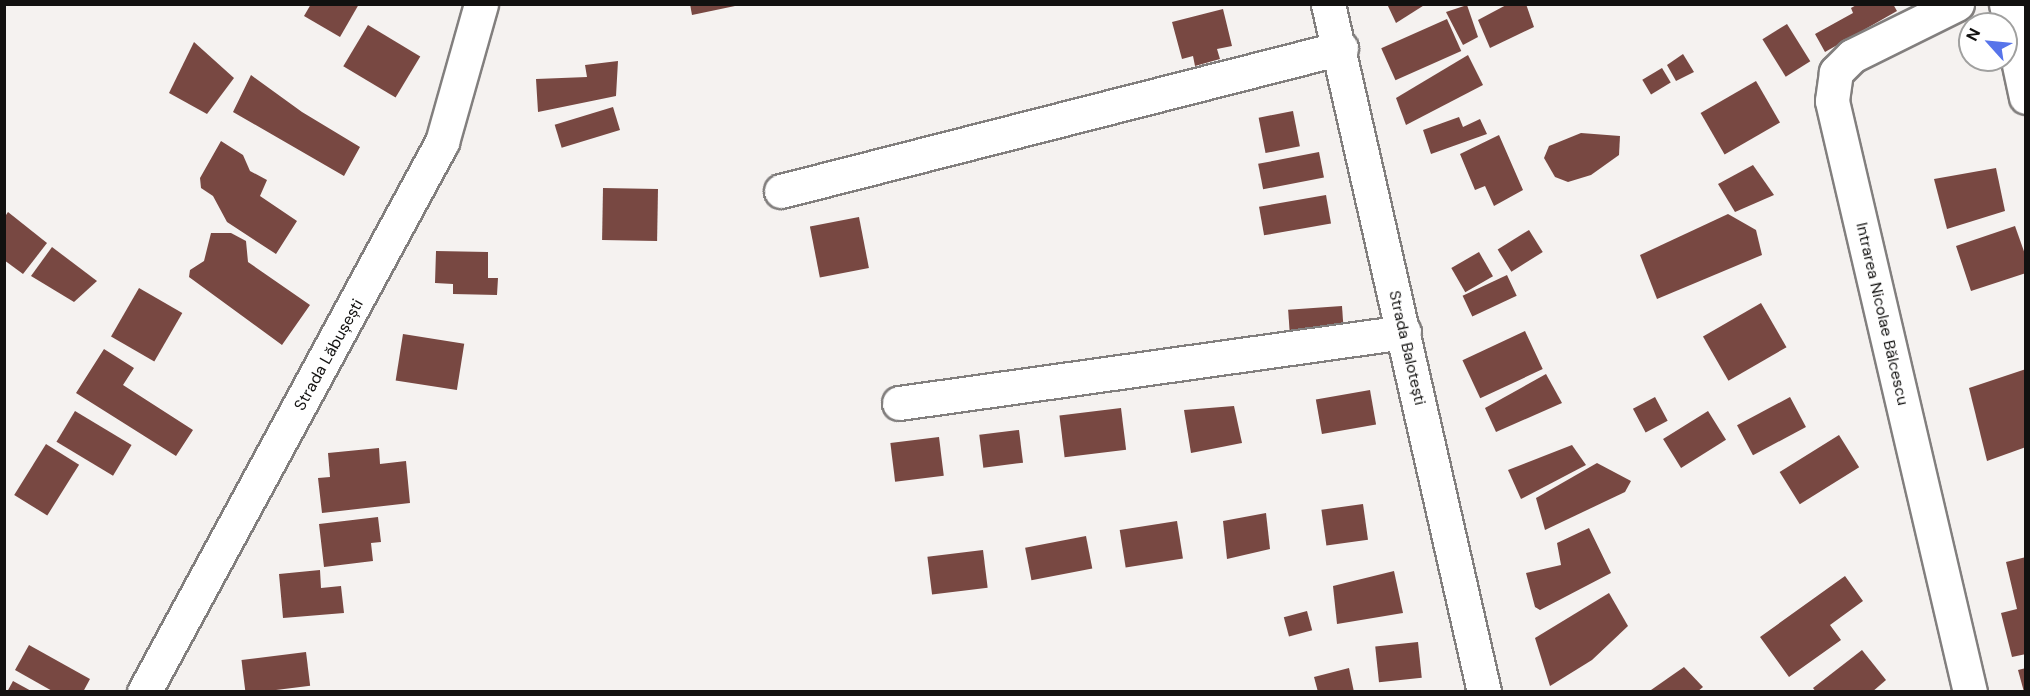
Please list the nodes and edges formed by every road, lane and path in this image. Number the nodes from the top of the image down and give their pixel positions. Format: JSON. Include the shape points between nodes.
{"nodes":[{"id":1,"x":481,"y":4,"type":"edge"},
{"id":2,"x":1328,"y":4,"type":"edge"},
{"id":3,"x":1957,"y":4,"type":"edge"},
{"id":4,"x":2006,"y":4,"type":"edge"},
{"id":5,"x":1341,"y":48,"type":"junction"},
{"id":6,"x":2025,"y":97,"type":"edge"},
{"id":7,"x":781,"y":191,"type":"dead end"},
{"id":8,"x":1404,"y":332,"type":"junction"},
{"id":9,"x":899,"y":403,"type":"dead end"},
{"id":10,"x":144,"y":692,"type":"edge"},
{"id":11,"x":1484,"y":692,"type":"edge"},
{"id":12,"x":1970,"y":692,"type":"edge"}],
"edges":[{"from":1,"to":10,"type":"street","name":"Strada Lăbușești","via":[[442,142]]},
{"from":2,"to":5,"type":"street","name":"Strada Balotești"},
{"from":3,"to":12,"type":"street","name":"Intrarea Nicolae Bălcescu","via":[[1852,56],[1836,72],[1832,101]]},
{"from":4,"to":6,"type":"street"},
{"from":5,"to":7,"type":"street"},
{"from":5,"to":8,"type":"street","name":"Strada Balotești"},
{"from":8,"to":9,"type":"street"},
{"from":8,"to":11,"type":"street","name":"Strada Balotești"}]}
